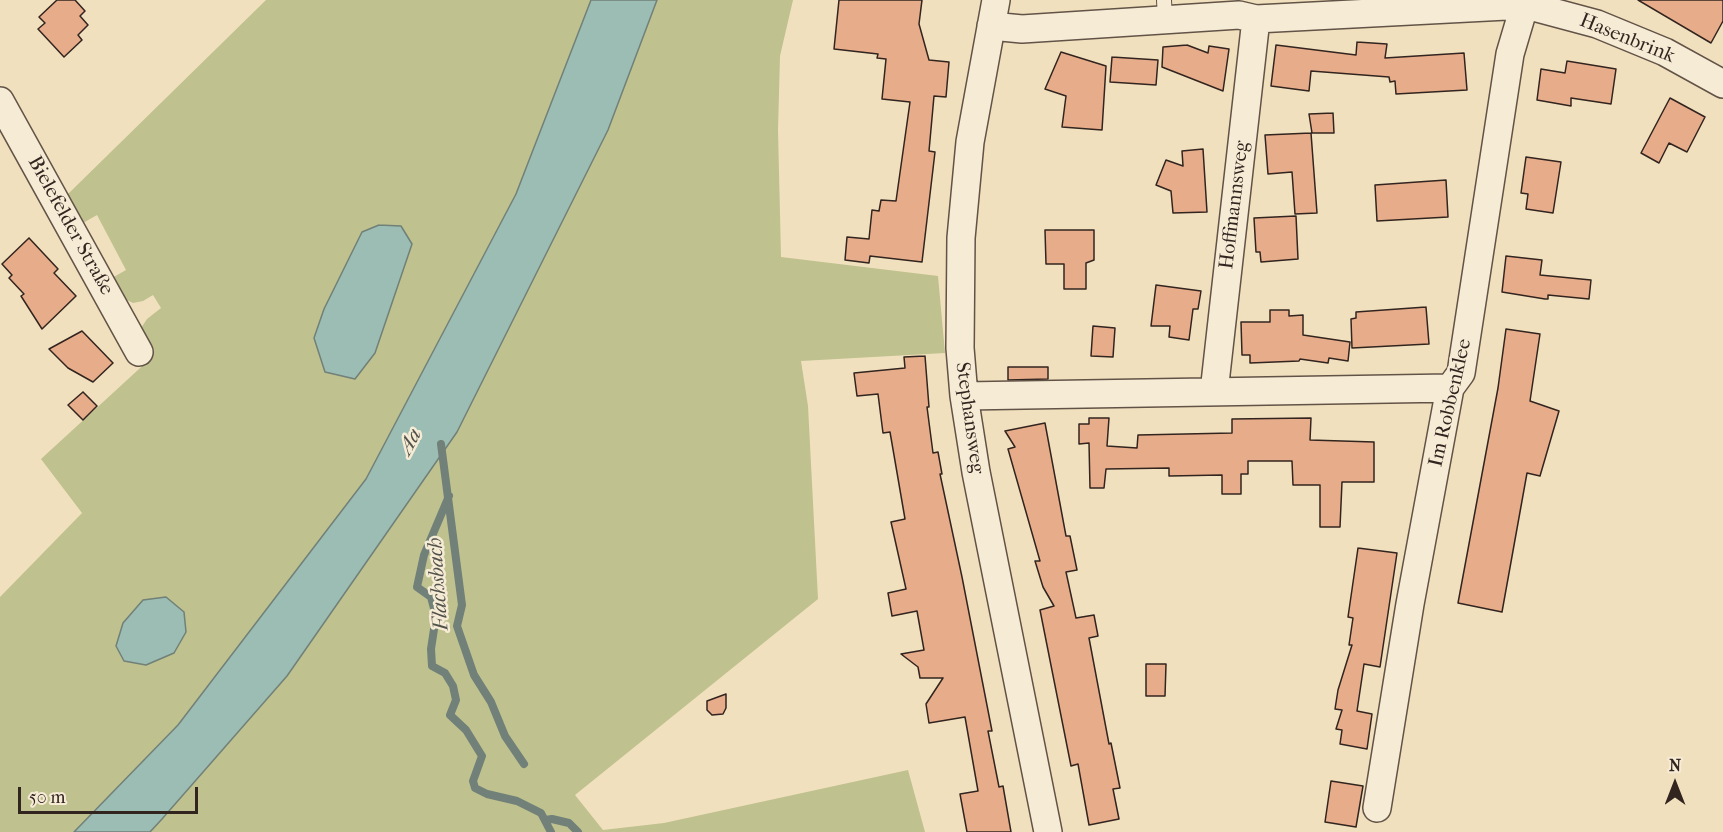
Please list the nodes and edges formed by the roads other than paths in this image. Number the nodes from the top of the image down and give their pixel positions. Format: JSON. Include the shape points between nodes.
{"nodes":[{"id":1,"x":996,"y":0,"type":"edge"},
{"id":2,"x":1526,"y":3,"type":"edge"},
{"id":3,"x":1165,"y":10,"type":"edge"},
{"id":4,"x":1256,"y":19,"type":"junction"},
{"id":5,"x":991,"y":26,"type":"junction"},
{"id":6,"x":1723,"y":84,"type":"edge"},
{"id":7,"x":0,"y":101,"type":"edge"},
{"id":8,"x":140,"y":352,"type":"dead end"},
{"id":9,"x":1450,"y":388,"type":"junction"},
{"id":10,"x":1214,"y":392,"type":"junction"},
{"id":11,"x":964,"y":396,"type":"junction"},
{"id":12,"x":1377,"y":808,"type":"dead end"},
{"id":13,"x":1048,"y":832,"type":"edge"}],
"edges":[{"from":1,"to":5,"type":"street","name":"Stephansweg"},
{"from":2,"to":4,"type":"street"},
{"from":2,"to":6,"type":"street","name":"Hasenbrink","via":[[1597,24],[1665,52]]},
{"from":2,"to":9,"type":"street","name":"Im Robbenklee","via":[[1510,54],[1461,374]]},
{"from":3,"to":4,"type":"street"},
{"from":3,"to":5,"type":"street","via":[[1022,29]]},
{"from":4,"to":10,"type":"street","name":"Hoffmannsweg"},
{"from":5,"to":11,"type":"street","name":"Stephansweg","via":[[970,142],[961,238],[960,348]]},
{"from":7,"to":8,"type":"street","name":"Bielefelder Straße"},
{"from":9,"to":10,"type":"street"},
{"from":9,"to":12,"type":"street","name":"Im Robbenklee"},
{"from":10,"to":11,"type":"street"},
{"from":11,"to":13,"type":"street","name":"Stephansweg"}]}
